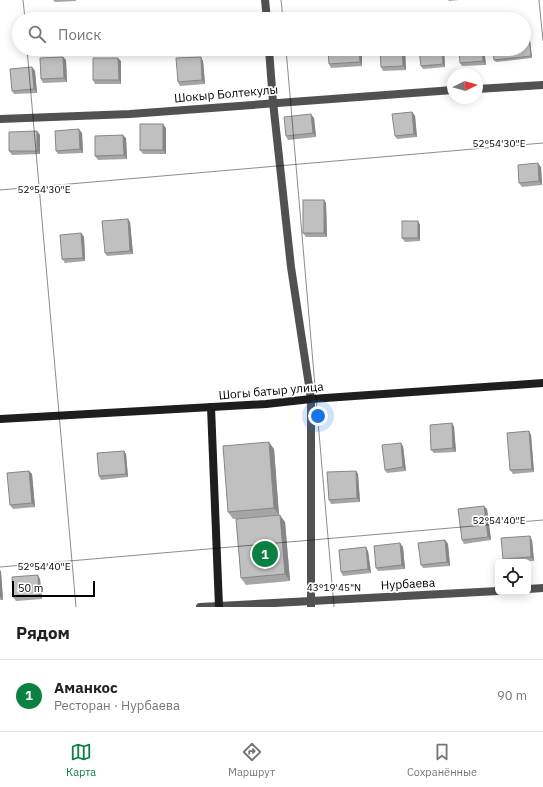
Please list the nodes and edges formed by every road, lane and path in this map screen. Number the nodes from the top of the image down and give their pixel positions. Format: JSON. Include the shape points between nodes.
{"nodes":[{"id":1,"x":265,"y":0,"type":"edge"},
{"id":2,"x":266,"y":12,"type":"edge"},
{"id":3,"x":270,"y":56,"type":"edge"},
{"id":4,"x":543,"y":85,"type":"edge"},
{"id":5,"x":483,"y":89,"type":"edge"},
{"id":6,"x":447,"y":90,"type":"edge"},
{"id":7,"x":273,"y":102,"type":"junction"},
{"id":8,"x":0,"y":120,"type":"edge"},
{"id":9,"x":543,"y":383,"type":"edge"},
{"id":10,"x":311,"y":399,"type":"junction"},
{"id":11,"x":210,"y":407,"type":"junction"},
{"id":12,"x":0,"y":419,"type":"edge"},
{"id":13,"x":543,"y":588,"type":"edge"},
{"id":14,"x":531,"y":589,"type":"edge"},
{"id":15,"x":495,"y":590,"type":"edge"},
{"id":16,"x":311,"y":604,"type":"edge"},
{"id":17,"x":219,"y":606,"type":"edge"},
{"id":18,"x":200,"y":607,"type":"edge"}],
"edges":[{"from":1,"to":2,"type":"street"},
{"from":3,"to":7,"type":"street"},
{"from":4,"to":5,"type":"street"},
{"from":6,"to":7,"type":"street","name":"Шокыр Болтекулы"},
{"from":7,"to":8,"type":"street","name":"Шокыр Болтекулы","via":[[137,113]]},
{"from":7,"to":10,"type":"street","via":[[291,267]]},
{"from":9,"to":10,"type":"street","name":"Шогы батыр улица"},
{"from":10,"to":11,"type":"street","name":"Шогы батыр улица"},
{"from":10,"to":16,"type":"street"},
{"from":11,"to":12,"type":"street","name":"Шогы батыр улица"},
{"from":11,"to":17,"type":"street"},
{"from":13,"to":14,"type":"street"},
{"from":15,"to":16,"type":"street","name":"Нурбаева"},
{"from":16,"to":17,"type":"street","name":"Нурбаева"},
{"from":17,"to":18,"type":"street","name":"Нурбаева"}]}
